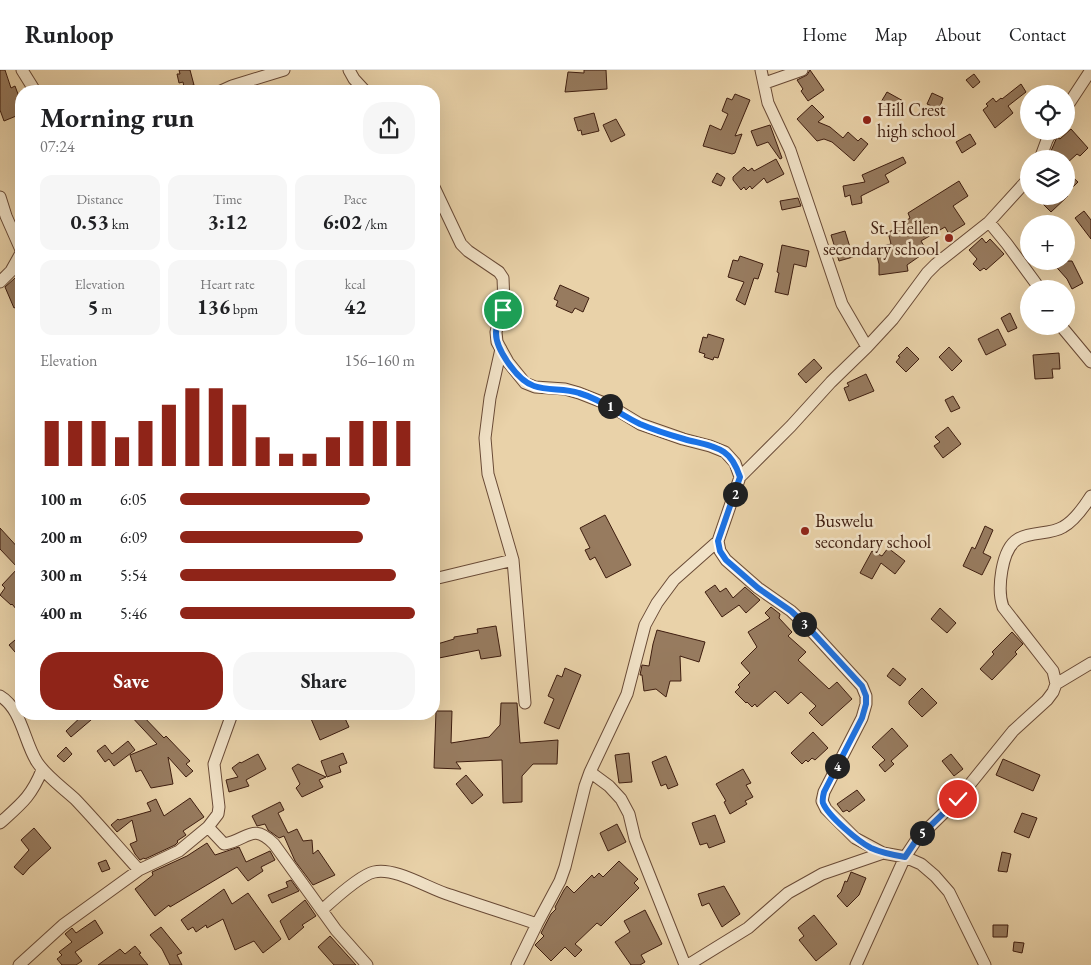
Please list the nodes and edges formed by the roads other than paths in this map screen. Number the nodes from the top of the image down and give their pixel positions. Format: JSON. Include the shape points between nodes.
{"nodes":[{"id":1,"x":22,"y":70,"type":"edge"},
{"id":2,"x":284,"y":70,"type":"edge"},
{"id":3,"x":348,"y":70,"type":"edge"},
{"id":4,"x":761,"y":70,"type":"edge"},
{"id":5,"x":802,"y":70,"type":"edge"},
{"id":6,"x":1091,"y":70,"type":"edge"},
{"id":7,"x":765,"y":83,"type":"junction"},
{"id":8,"x":31,"y":85,"type":"edge"},
{"id":9,"x":235,"y":85,"type":"edge"},
{"id":10,"x":360,"y":85,"type":"edge"},
{"id":11,"x":1075,"y":94,"type":"edge"},
{"id":12,"x":1020,"y":188,"type":"edge"},
{"id":13,"x":0,"y":197,"type":"edge"},
{"id":14,"x":440,"y":200,"type":"edge"},
{"id":15,"x":989,"y":222,"type":"junction"},
{"id":16,"x":15,"y":235,"type":"edge"},
{"id":17,"x":15,"y":262,"type":"edge"},
{"id":18,"x":1033,"y":280,"type":"edge"},
{"id":19,"x":0,"y":282,"type":"edge"},
{"id":20,"x":1068,"y":335,"type":"edge"},
{"id":21,"x":867,"y":347,"type":"junction"},
{"id":22,"x":501,"y":349,"type":"junction"},
{"id":23,"x":1091,"y":362,"type":"edge"},
{"id":24,"x":740,"y":477,"type":"junction"},
{"id":25,"x":1091,"y":496,"type":"edge"},
{"id":26,"x":718,"y":541,"type":"junction"},
{"id":27,"x":513,"y":560,"type":"junction"},
{"id":28,"x":440,"y":578,"type":"edge"},
{"id":29,"x":1091,"y":663,"type":"edge"},
{"id":30,"x":1056,"y":684,"type":"junction"},
{"id":31,"x":0,"y":696,"type":"edge"},
{"id":32,"x":526,"y":703,"type":"dead end"},
{"id":33,"x":15,"y":714,"type":"edge"},
{"id":34,"x":18,"y":720,"type":"edge"},
{"id":35,"x":230,"y":720,"type":"edge"},
{"id":36,"x":42,"y":770,"type":"junction"},
{"id":37,"x":590,"y":772,"type":"junction"},
{"id":38,"x":0,"y":823,"type":"edge"},
{"id":39,"x":208,"y":827,"type":"junction"},
{"id":40,"x":883,"y":853,"type":"junction"},
{"id":41,"x":905,"y":857,"type":"junction"},
{"id":42,"x":139,"y":870,"type":"junction"},
{"id":43,"x":322,"y":910,"type":"junction"},
{"id":44,"x":536,"y":924,"type":"junction"},
{"id":45,"x":18,"y":965,"type":"edge"},
{"id":46,"x":367,"y":965,"type":"edge"},
{"id":47,"x":517,"y":965,"type":"edge"},
{"id":48,"x":686,"y":965,"type":"edge"},
{"id":49,"x":856,"y":965,"type":"edge"},
{"id":50,"x":985,"y":965,"type":"edge"}],
"edges":[{"from":1,"to":8,"type":"street"},
{"from":2,"to":9,"type":"street"},
{"from":3,"to":10,"type":"street"},
{"from":4,"to":7,"type":"street"},
{"from":5,"to":7,"type":"street"},
{"from":6,"to":11,"type":"street"},
{"from":7,"to":21,"type":"street","via":[[768,103],[790,150],[842,304]]},
{"from":12,"to":15,"type":"street"},
{"from":13,"to":16,"type":"street"},
{"from":14,"to":22,"type":"street","via":[[461,244],[503,278],[504,304],[496,332]]},
{"from":15,"to":18,"type":"street"},
{"from":15,"to":21,"type":"street","via":[[927,273],[893,319]]},
{"from":17,"to":19,"type":"street"},
{"from":20,"to":23,"type":"street"},
{"from":21,"to":24,"type":"street"},
{"from":22,"to":24,"type":"street","via":[[525,383],[579,393],[607,404],[640,424],[725,452]]},
{"from":22,"to":27,"type":"street","via":[[485,438],[488,474]]},
{"from":24,"to":26,"type":"street"},
{"from":25,"to":30,"type":"street","via":[[1065,526],[1014,542],[1002,569],[1001,599],[1004,607],[1053,671]]},
{"from":26,"to":37,"type":"street","via":[[674,580],[656,603],[645,625],[627,694]]},
{"from":26,"to":40,"type":"street","via":[[726,560],[801,620],[862,686],[866,696],[862,718],[822,801],[855,838]]},
{"from":27,"to":28,"type":"street"},
{"from":27,"to":32,"type":"street"},
{"from":29,"to":30,"type":"street"},
{"from":30,"to":41,"type":"street","via":[[1047,700],[1013,732],[958,799],[917,839]]},
{"from":31,"to":33,"type":"street"},
{"from":34,"to":36,"type":"street"},
{"from":35,"to":39,"type":"street","via":[[214,764],[220,806]]},
{"from":36,"to":38,"type":"street","via":[[26,799]]},
{"from":36,"to":42,"type":"street","via":[[75,800]]},
{"from":37,"to":44,"type":"street","via":[[565,867]]},
{"from":37,"to":48,"type":"street","via":[[609,786],[629,814],[635,839]]},
{"from":39,"to":42,"type":"street","via":[[179,851]]},
{"from":39,"to":43,"type":"street","via":[[224,844],[257,832],[266,835]]},
{"from":40,"to":41,"type":"street"},
{"from":40,"to":48,"type":"street","via":[[822,874],[788,893],[748,928]]},
{"from":41,"to":49,"type":"street"},
{"from":41,"to":50,"type":"street","via":[[921,864],[949,892]]},
{"from":42,"to":45,"type":"street","via":[[63,925]]},
{"from":43,"to":44,"type":"street","via":[[364,876],[381,871]]},
{"from":43,"to":46,"type":"street"},
{"from":44,"to":47,"type":"street"}]}
